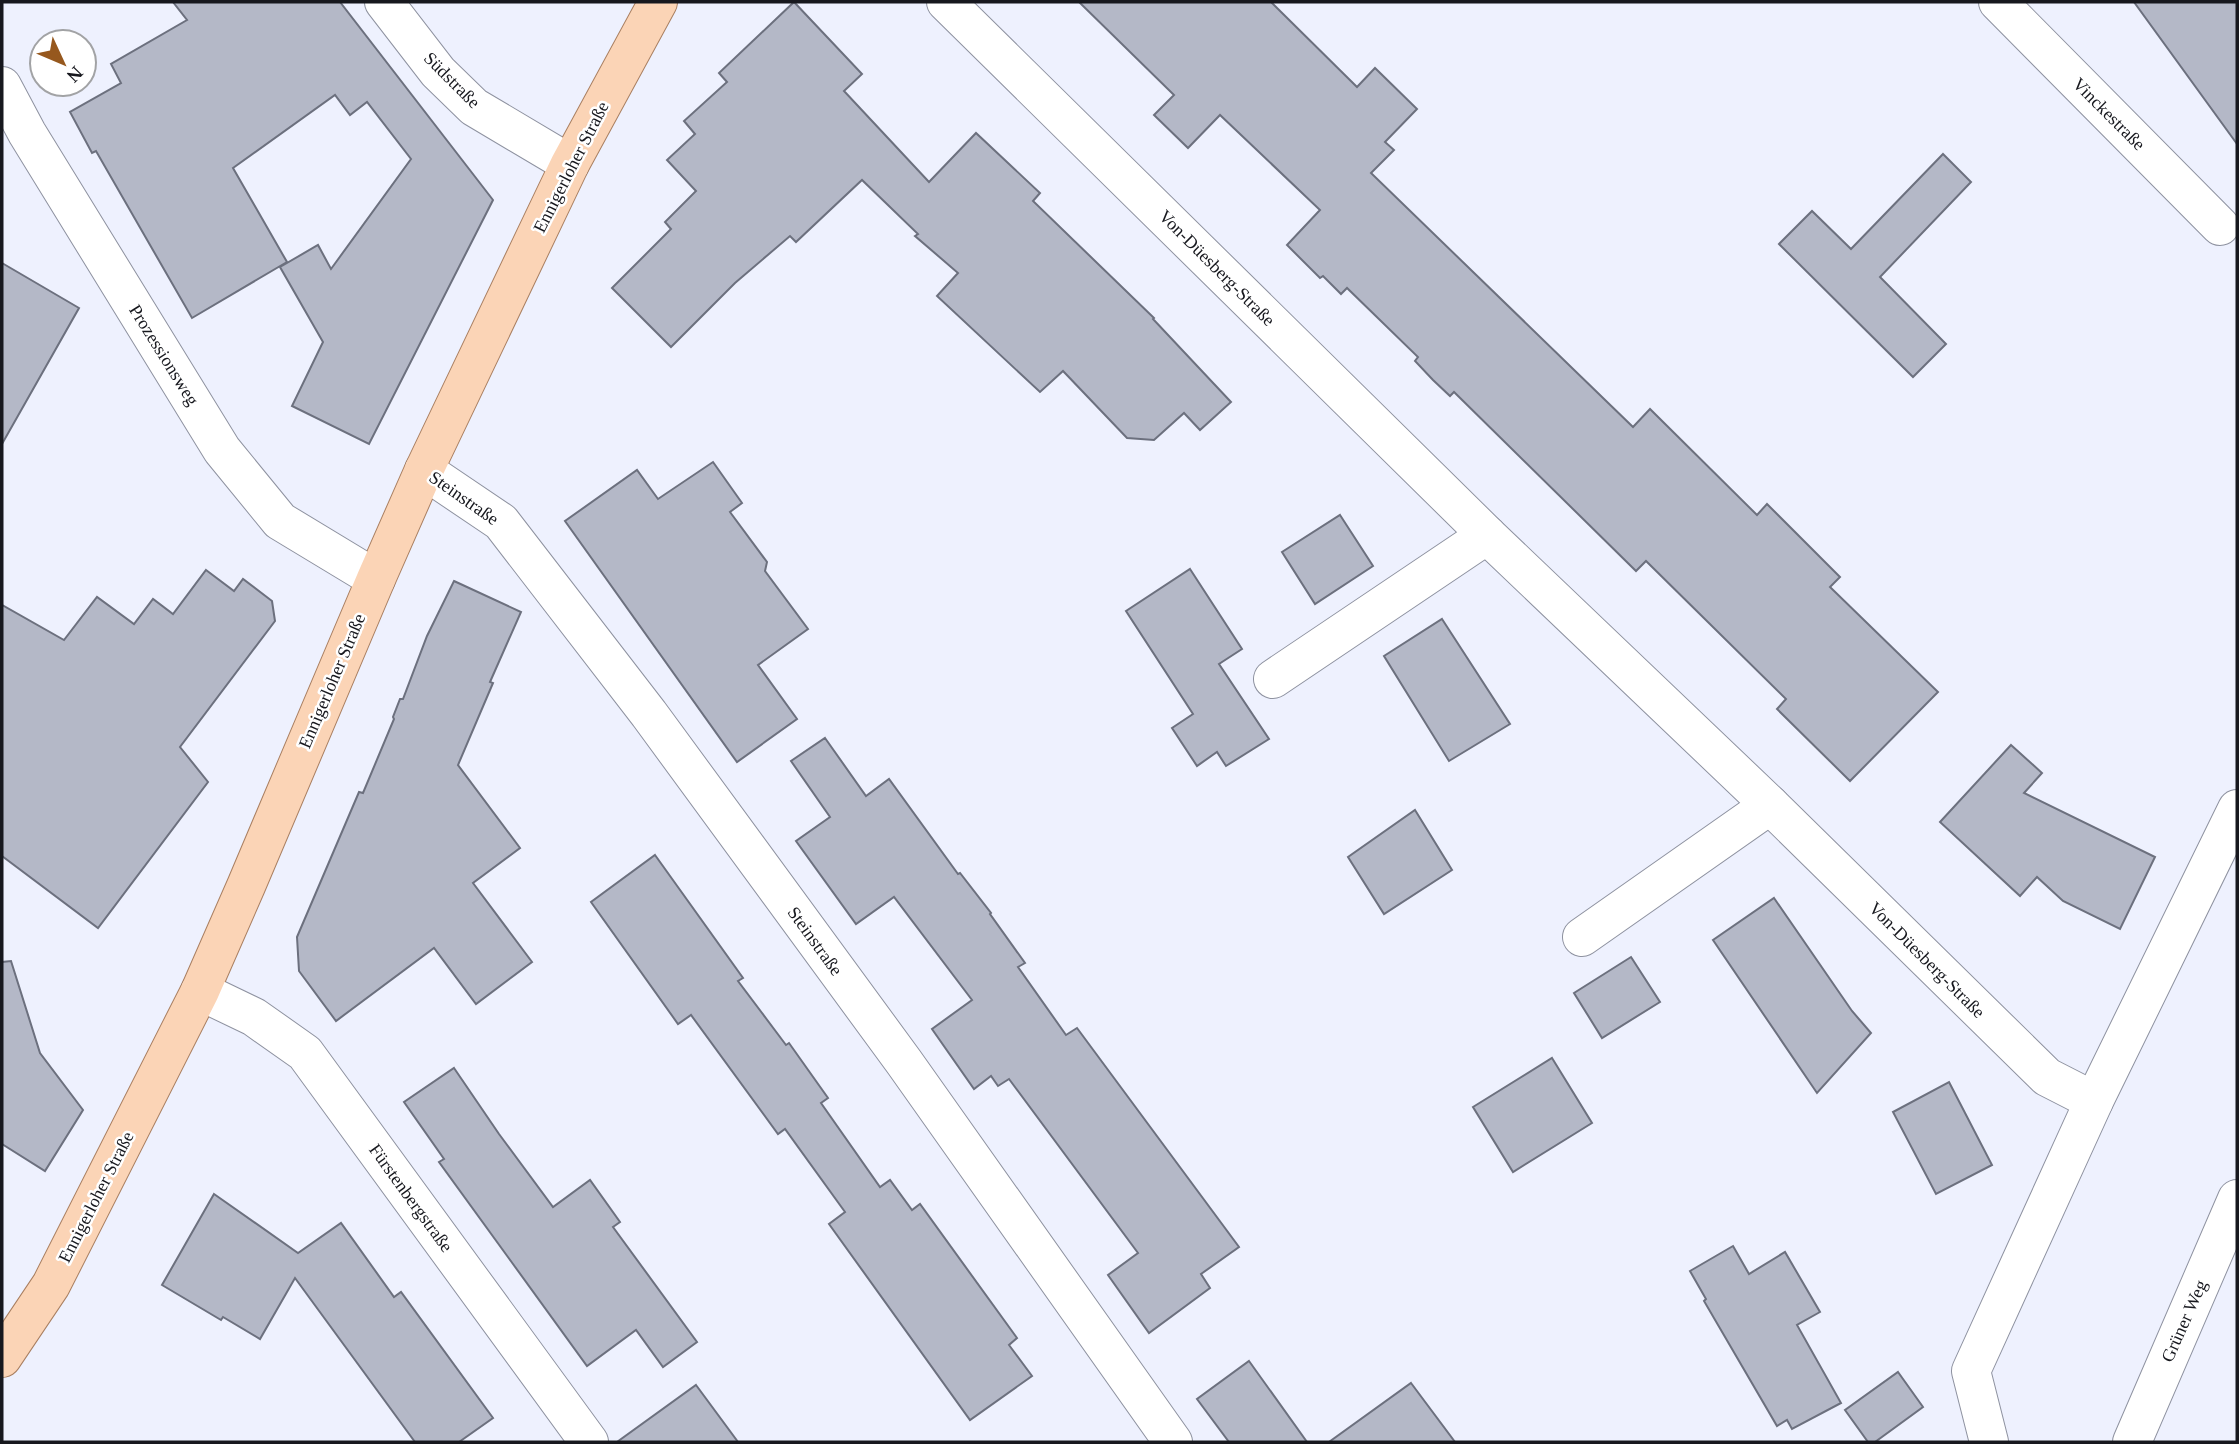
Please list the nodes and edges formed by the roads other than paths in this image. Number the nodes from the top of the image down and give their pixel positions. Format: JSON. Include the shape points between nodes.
{"nodes":[{"id":1,"x":384,"y":2,"type":"edge"},
{"id":2,"x":658,"y":2,"type":"edge"},
{"id":3,"x":946,"y":2,"type":"edge"},
{"id":4,"x":1998,"y":2,"type":"edge"},
{"id":5,"x":2,"y":86,"type":"edge"},
{"id":6,"x":15,"y":138,"type":"edge"},
{"id":7,"x":570,"y":164,"type":"junction"},
{"id":8,"x":2220,"y":226,"type":"dead end"},
{"id":9,"x":424,"y":470,"type":"junction"},
{"id":10,"x":1488,"y":535,"type":"junction"},
{"id":11,"x":376,"y":579,"type":"junction"},
{"id":12,"x":1273,"y":679,"type":"dead end"},
{"id":13,"x":1770,"y":805,"type":"junction"},
{"id":14,"x":2237,"y":808,"type":"edge"},
{"id":15,"x":1582,"y":937,"type":"dead end"},
{"id":16,"x":200,"y":991,"type":"junction"},
{"id":17,"x":2094,"y":1101,"type":"junction"},
{"id":18,"x":2237,"y":1199,"type":"edge"},
{"id":19,"x":2,"y":1358,"type":"edge"},
{"id":20,"x":589,"y":1442,"type":"edge"},
{"id":21,"x":1173,"y":1442,"type":"edge"},
{"id":22,"x":1989,"y":1442,"type":"edge"},
{"id":23,"x":2132,"y":1442,"type":"edge"}],
"edges":[{"from":1,"to":7,"type":"street","name":"Südstraße","via":[[438,72],[474,107]]},
{"from":2,"to":7,"type":"main road","name":"Ennigerloher Straße"},
{"from":3,"to":10,"type":"street","name":"Von-Düesberg-Straße"},
{"from":4,"to":8,"type":"street","name":"Vinckestraße"},
{"from":5,"to":6,"type":"street","name":"Prozessionsweg"},
{"from":6,"to":11,"type":"street","name":"Prozessionsweg","via":[[222,450],[280,521]]},
{"from":7,"to":9,"type":"main road","name":"Ennigerloher Straße"},
{"from":9,"to":11,"type":"main road","name":"Ennigerloher Straße"},
{"from":9,"to":21,"type":"street","name":"Steinstraße","via":[[501,522],[542,575],[904,1062]]},
{"from":10,"to":12,"type":"street"},
{"from":10,"to":13,"type":"street","name":"Von-Düesberg-Straße"},
{"from":11,"to":16,"type":"main road","name":"Ennigerloher Straße"},
{"from":13,"to":15,"type":"street"},
{"from":13,"to":17,"type":"street","name":"Von-Düesberg-Straße","via":[[2047,1077]]},
{"from":14,"to":17,"type":"street"},
{"from":16,"to":19,"type":"main road","name":"Ennigerloher Straße","via":[[51,1285]]},
{"from":16,"to":20,"type":"street","name":"Fürstenbergstraße","via":[[254,1017],[305,1053]]},
{"from":17,"to":22,"type":"street","via":[[1970,1371]]},
{"from":18,"to":23,"type":"street","name":"Grüner Weg"}]}
